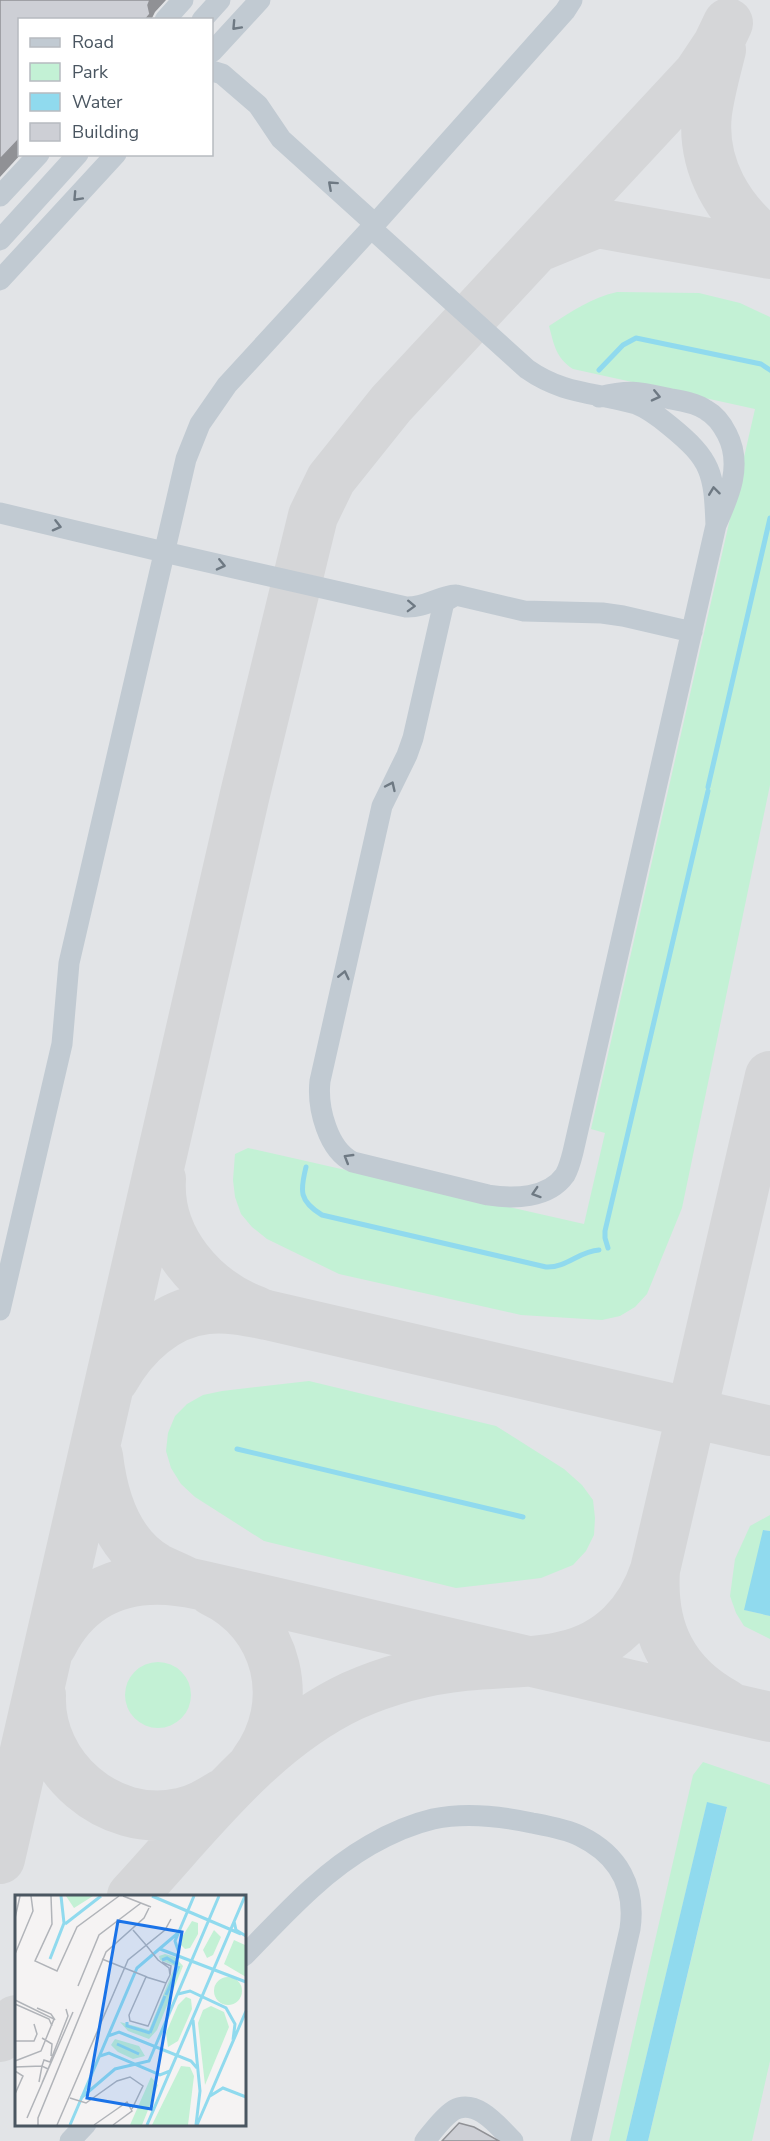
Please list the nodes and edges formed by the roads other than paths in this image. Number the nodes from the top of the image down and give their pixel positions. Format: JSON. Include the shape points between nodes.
{"nodes":[{"id":1,"x":183,"y":0,"type":"edge"},
{"id":2,"x":220,"y":0,"type":"edge"},
{"id":3,"x":260,"y":0,"type":"edge"},
{"id":4,"x":572,"y":0,"type":"edge"},
{"id":5,"x":167,"y":18,"type":"edge"},
{"id":6,"x":204,"y":18,"type":"edge"},
{"id":7,"x":213,"y":51,"type":"edge"},
{"id":8,"x":213,"y":71,"type":"edge"},
{"id":9,"x":37,"y":156,"type":"edge"},
{"id":10,"x":76,"y":156,"type":"edge"},
{"id":11,"x":114,"y":156,"type":"edge"},
{"id":12,"x":0,"y":196,"type":"edge"},
{"id":13,"x":373,"y":226,"type":"junction"},
{"id":14,"x":0,"y":240,"type":"edge"},
{"id":15,"x":0,"y":280,"type":"edge"},
{"id":16,"x":599,"y":397,"type":"junction"},
{"id":17,"x":0,"y":513,"type":"edge"},
{"id":18,"x":716,"y":525,"type":"junction"},
{"id":19,"x":164,"y":552,"type":"junction"},
{"id":20,"x":456,"y":595,"type":"junction"},
{"id":21,"x":692,"y":632,"type":"junction"},
{"id":22,"x":0,"y":1310,"type":"edge"},
{"id":23,"x":246,"y":1954,"type":"edge"},
{"id":24,"x":84,"y":2126,"type":"edge"},
{"id":25,"x":70,"y":2141,"type":"edge"},
{"id":26,"x":424,"y":2141,"type":"edge"},
{"id":27,"x":513,"y":2141,"type":"edge"},
{"id":28,"x":581,"y":2141,"type":"edge"}],
"edges":[{"from":1,"to":5,"type":"lane"},
{"from":2,"to":6,"type":"lane"},
{"from":3,"to":7,"type":"lane","one_way":true},
{"from":4,"to":13,"type":"lane"},
{"from":13,"to":8,"type":"lane","one_way":true,"via":[[281,139],[258,105],[222,74]]},
{"from":9,"to":12,"type":"lane"},
{"from":10,"to":14,"type":"lane"},
{"from":11,"to":15,"type":"lane","one_way":true},
{"from":13,"to":16,"type":"lane","via":[[527,369],[559,387]]},
{"from":13,"to":19,"type":"lane","via":[[212,405],[186,459]]},
{"from":18,"to":16,"type":"lane","one_way":true,"via":[[712,477],[692,444],[646,408]]},
{"from":16,"to":18,"type":"lane","one_way":true,"via":[[638,392],[691,404],[713,415],[730,441],[735,468],[729,496]]},
{"from":17,"to":19,"type":"lane","one_way":true},
{"from":18,"to":21,"type":"lane"},
{"from":19,"to":20,"type":"lane","one_way":true,"via":[[406,607]]},
{"from":19,"to":22,"type":"lane","via":[[69,963],[63,1044]]},
{"from":20,"to":21,"type":"lane","via":[[524,611],[602,613]]},
{"from":21,"to":20,"type":"lane","one_way":true,"via":[[573,1152],[564,1176],[544,1191],[520,1197],[488,1196],[344,1158],[332,1143],[319,1093],[382,806],[413,738],[442,607]]},
{"from":23,"to":28,"type":"lane","via":[[294,1904],[342,1863],[370,1845],[432,1819],[485,1816],[580,1836],[599,1847],[623,1875],[633,1910]]},
{"from":24,"to":25,"type":"lane"},
{"from":26,"to":27,"type":"lane","via":[[455,2110],[465,2108],[485,2114]]}]}
